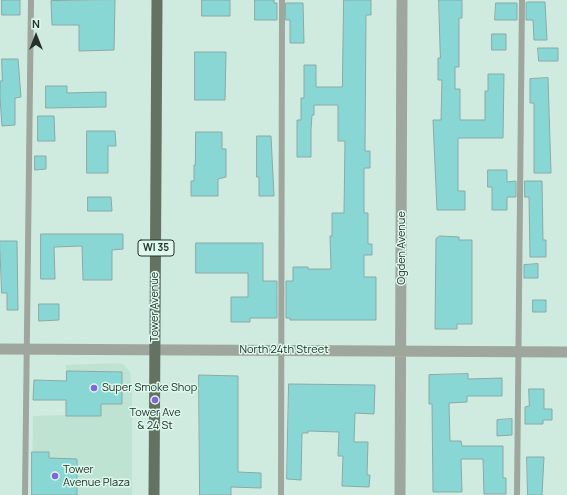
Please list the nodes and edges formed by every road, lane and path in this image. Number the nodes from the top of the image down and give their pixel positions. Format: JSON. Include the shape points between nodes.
{"nodes":[{"id":1,"x":30,"y":0,"type":"edge"},
{"id":2,"x":157,"y":0,"type":"edge"},
{"id":3,"x":282,"y":0,"type":"edge"},
{"id":4,"x":402,"y":0,"type":"edge"},
{"id":5,"x":522,"y":0,"type":"edge"},
{"id":6,"x":0,"y":349,"type":"edge"},
{"id":7,"x":26,"y":350,"type":"junction"},
{"id":8,"x":155,"y":350,"type":"junction"},
{"id":9,"x":281,"y":350,"type":"junction"},
{"id":10,"x":401,"y":351,"type":"junction"},
{"id":11,"x":518,"y":352,"type":"junction"},
{"id":12,"x":567,"y":352,"type":"edge"},
{"id":13,"x":26,"y":495,"type":"edge"},
{"id":14,"x":154,"y":495,"type":"edge"},
{"id":15,"x":281,"y":495,"type":"edge"},
{"id":16,"x":400,"y":495,"type":"edge"},
{"id":17,"x":517,"y":495,"type":"edge"}],
"edges":[{"from":1,"to":7,"type":"lane"},
{"from":2,"to":8,"type":"main road","name":"Tower Avenue","number":"WI 35"},
{"from":3,"to":9,"type":"lane"},
{"from":4,"to":10,"type":"street","name":"Ogden Avenue"},
{"from":5,"to":11,"type":"lane"},
{"from":6,"to":7,"type":"street","name":"North 24th Street"},
{"from":7,"to":8,"type":"street","name":"North 24th Street"},
{"from":7,"to":13,"type":"lane"},
{"from":8,"to":9,"type":"street","name":"North 24th Street"},
{"from":8,"to":14,"type":"main road","name":"Tower Avenue","number":"WI 35"},
{"from":9,"to":10,"type":"street","name":"North 24th Street"},
{"from":9,"to":15,"type":"lane"},
{"from":10,"to":11,"type":"street","name":"North 24th Street"},
{"from":10,"to":16,"type":"street","name":"Ogden Avenue"},
{"from":11,"to":12,"type":"street","name":"North 24th Street"},
{"from":11,"to":17,"type":"lane"}]}
